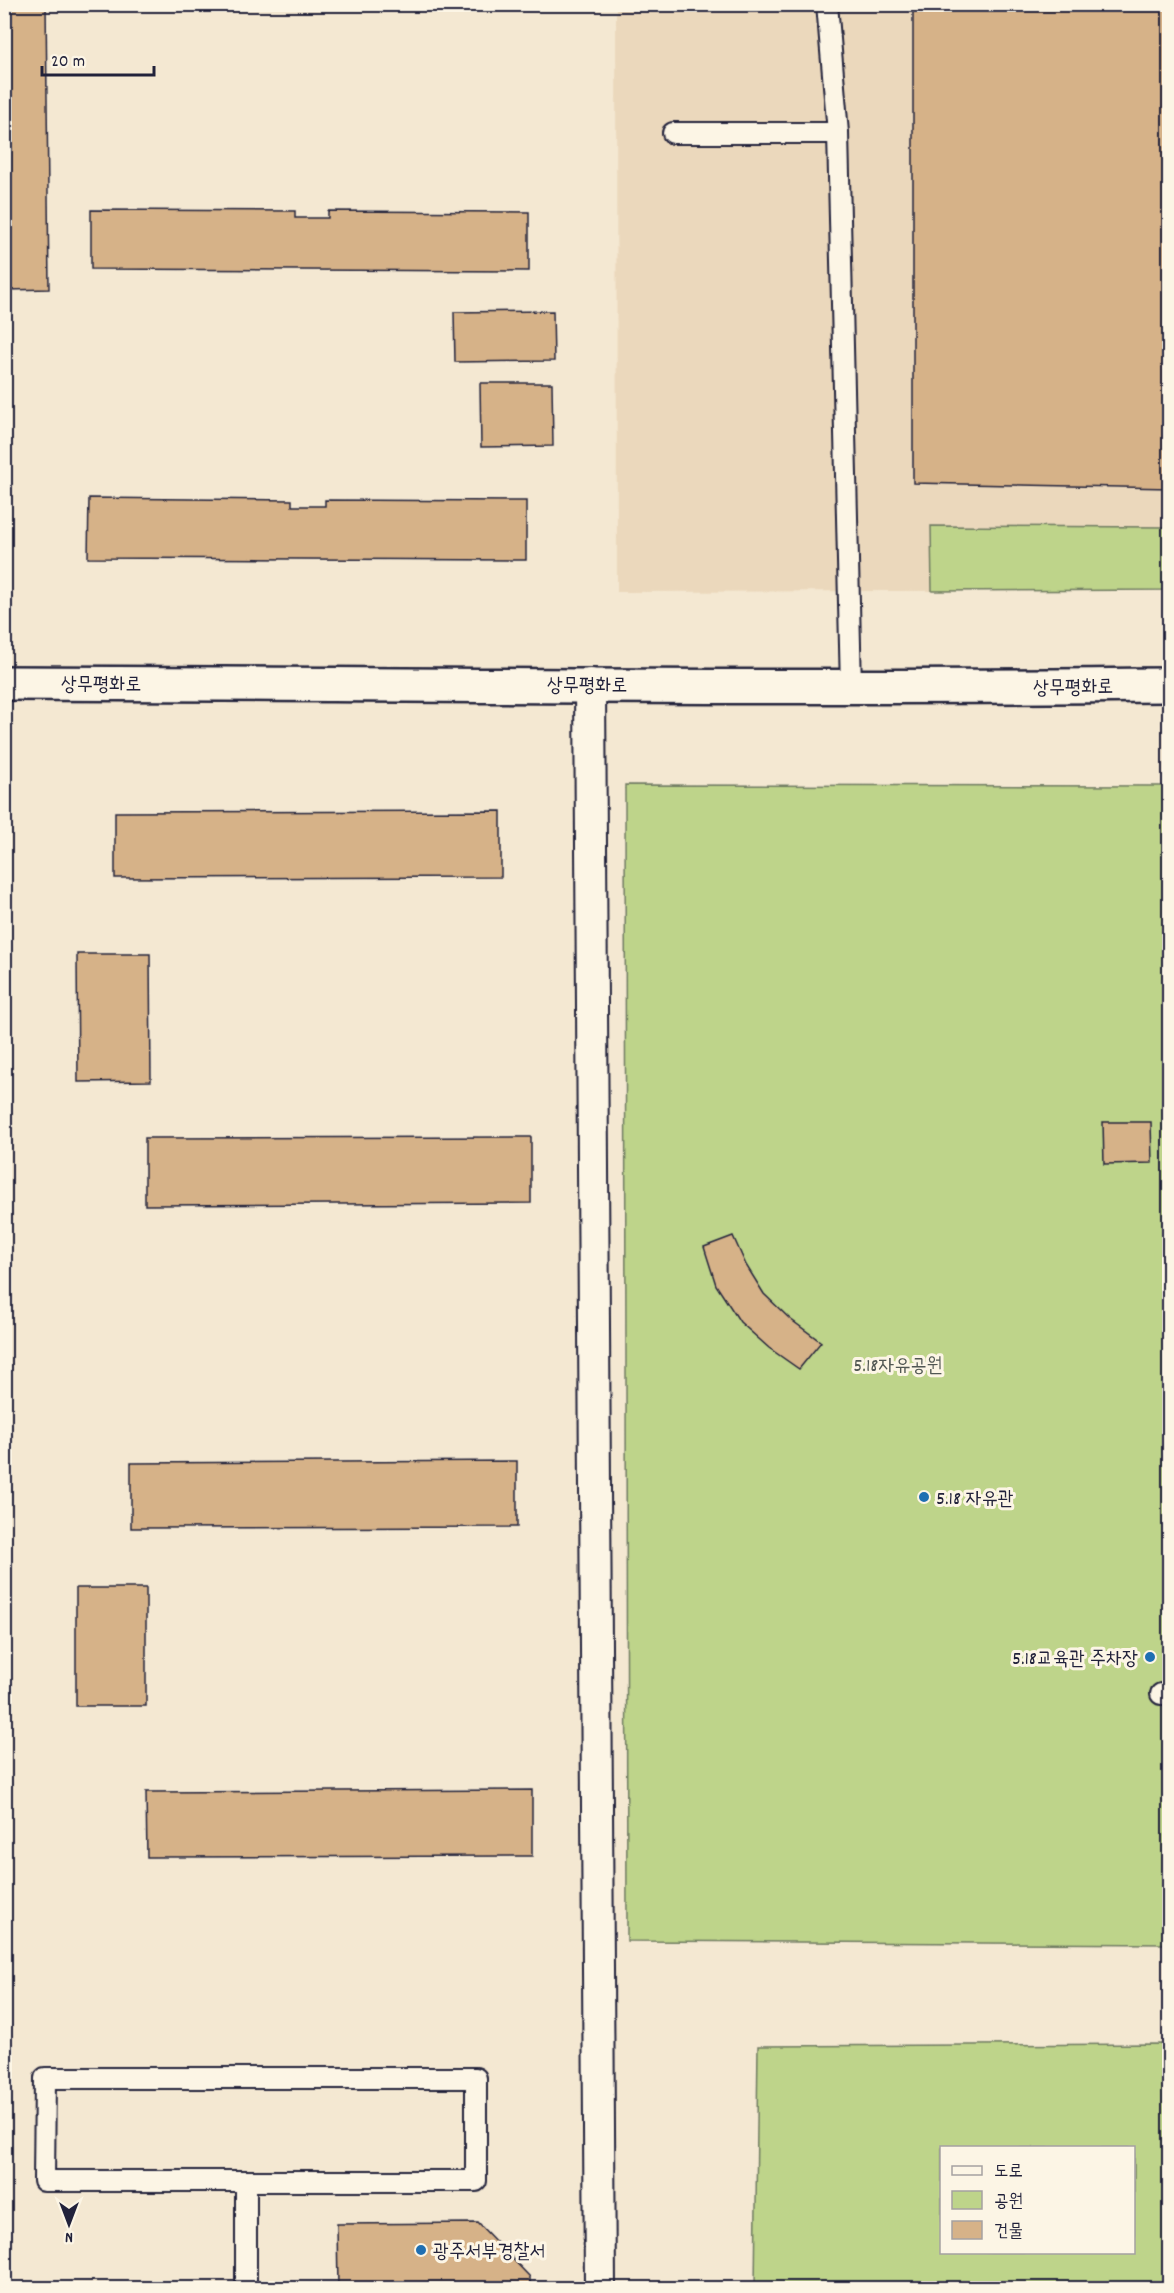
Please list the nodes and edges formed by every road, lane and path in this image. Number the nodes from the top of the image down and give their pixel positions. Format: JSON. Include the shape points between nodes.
{"nodes":[{"id":1,"x":827,"y":4,"type":"edge"},
{"id":2,"x":674,"y":133,"type":"dead end"},
{"id":3,"x":838,"y":133,"type":"junction"},
{"id":4,"x":4,"y":683,"type":"edge"},
{"id":5,"x":590,"y":684,"type":"junction"},
{"id":6,"x":1170,"y":685,"type":"edge"},
{"id":7,"x":851,"y":688,"type":"junction"},
{"id":8,"x":246,"y":2181,"type":"junction"},
{"id":9,"x":246,"y":2289,"type":"edge"},
{"id":10,"x":600,"y":2289,"type":"edge"}],
"edges":[{"from":1,"to":3,"type":"lane"},
{"from":2,"to":3,"type":"lane"},
{"from":3,"to":7,"type":"lane"},
{"from":4,"to":5,"type":"street","name":"상무평화로"},
{"from":5,"to":7,"type":"street","name":"상무평화로"},
{"from":5,"to":10,"type":"street"},
{"from":6,"to":7,"type":"street","name":"상무평화로"},
{"from":8,"to":8,"type":"lane","via":[[476,2181],[476,2078],[45,2078],[44,2181]]},
{"from":8,"to":9,"type":"lane"}]}
